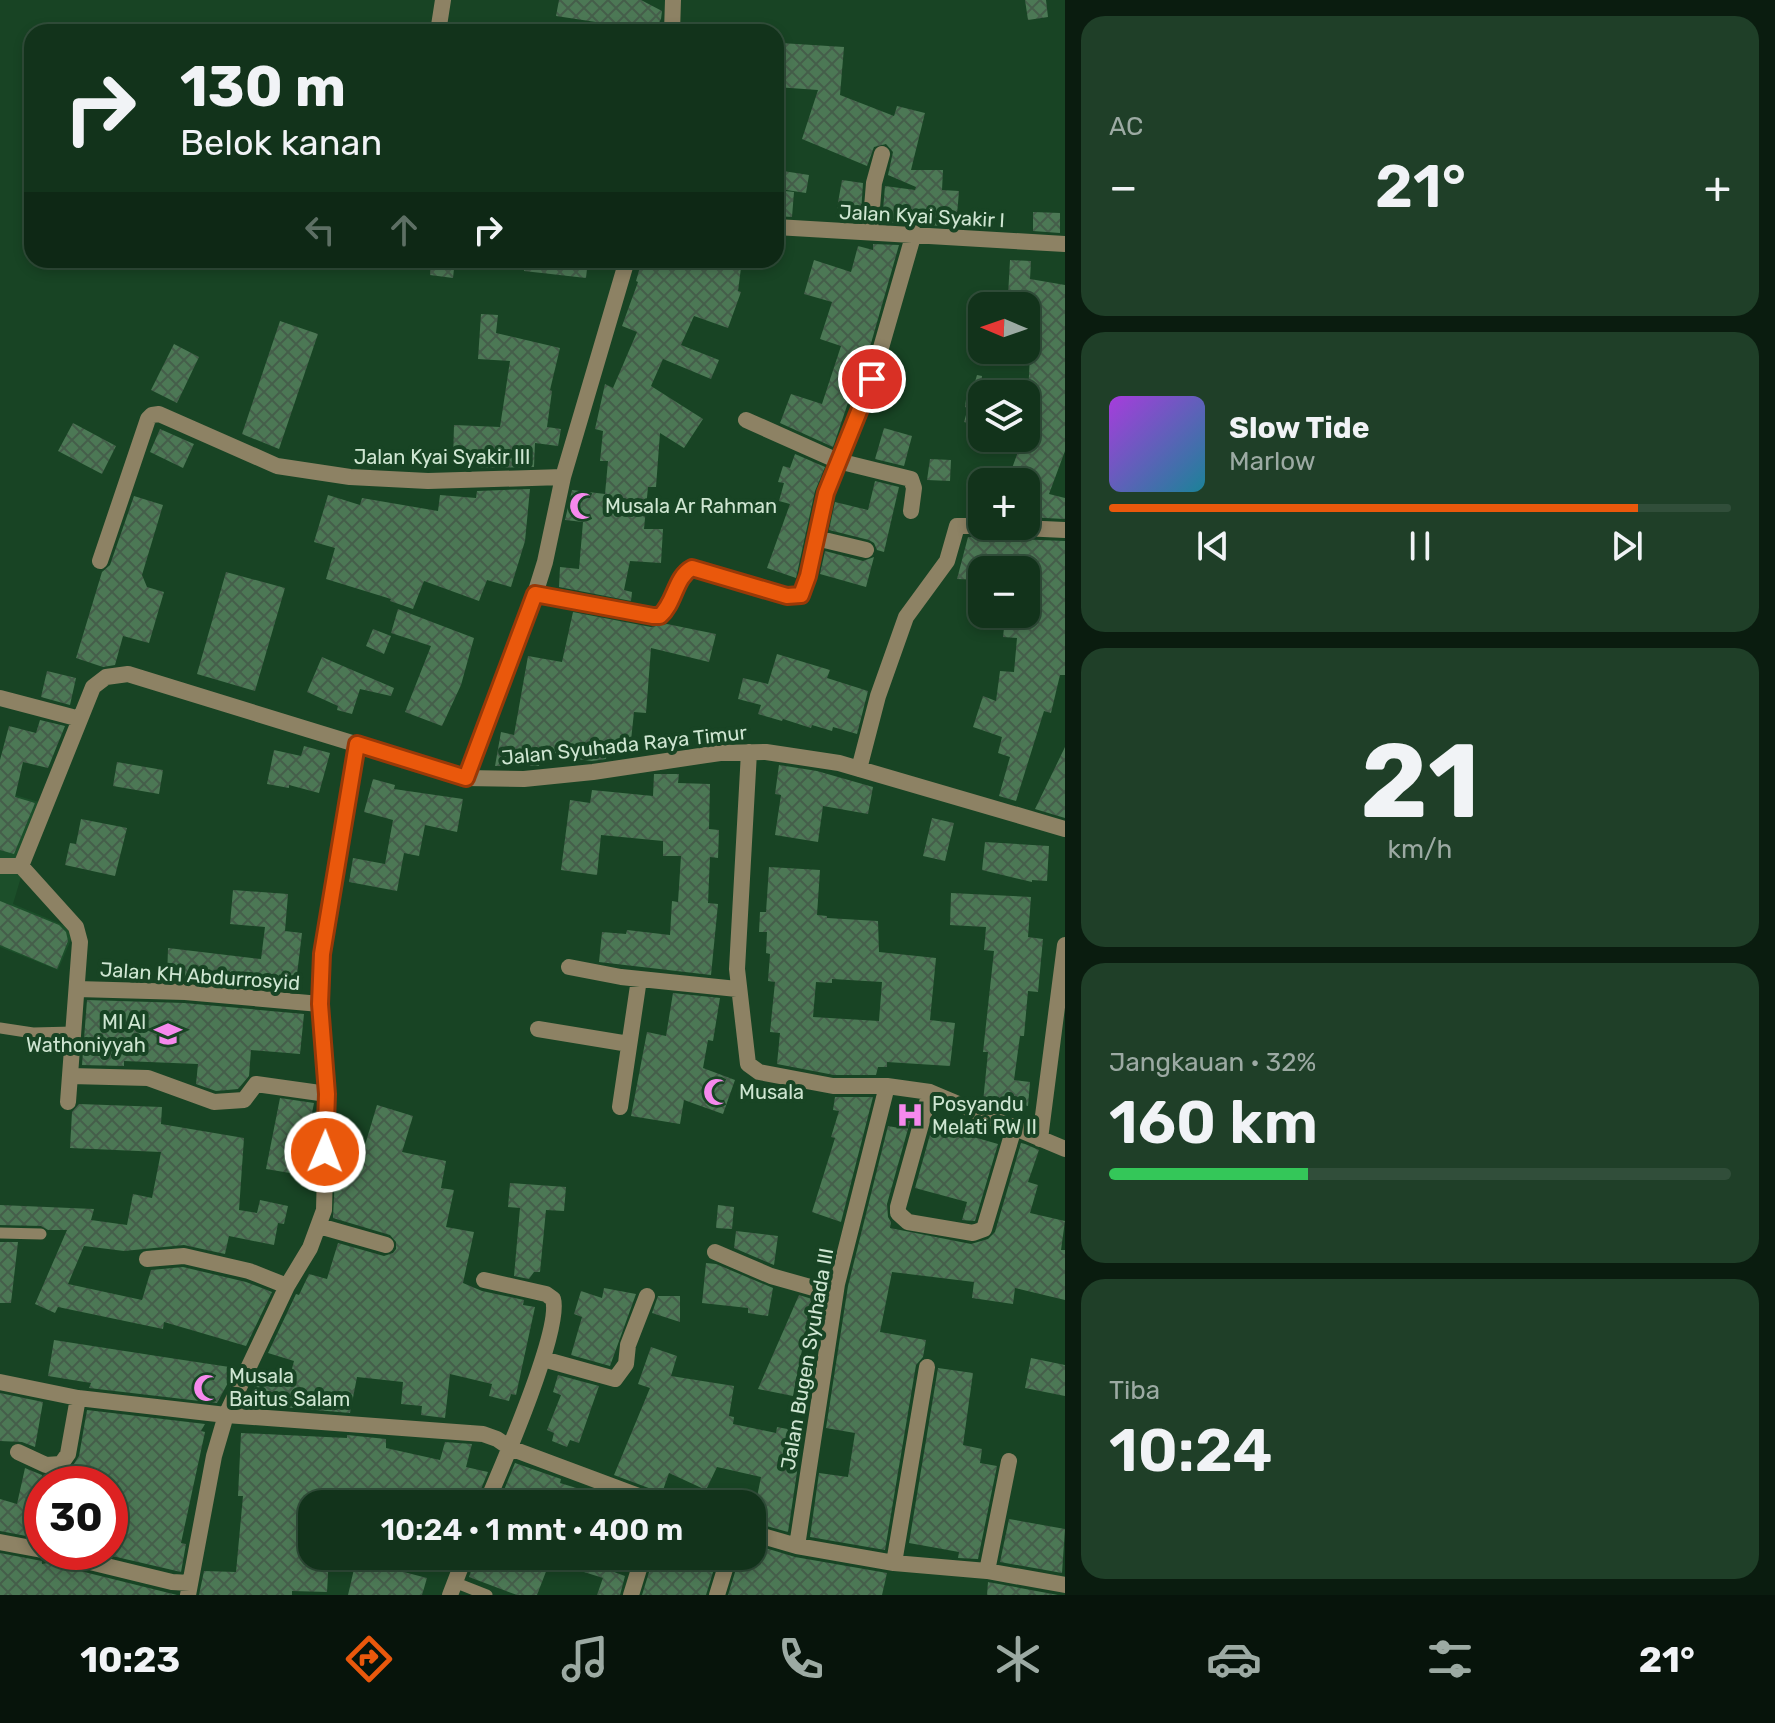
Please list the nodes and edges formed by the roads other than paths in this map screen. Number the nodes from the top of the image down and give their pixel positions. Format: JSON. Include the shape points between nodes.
{"nodes":[{"id":1,"x":443,"y":0,"type":"edge"},
{"id":2,"x":673,"y":0,"type":"edge"},
{"id":3,"x":439,"y":24,"type":"edge"},
{"id":4,"x":672,"y":24,"type":"edge"},
{"id":5,"x":882,"y":154,"type":"dead end"},
{"id":6,"x":784,"y":227,"type":"edge"},
{"id":7,"x":870,"y":232,"type":"junction"},
{"id":8,"x":914,"y":233,"type":"junction"},
{"id":9,"x":1065,"y":244,"type":"edge"},
{"id":10,"x":625,"y":268,"type":"edge"},
{"id":11,"x":746,"y":420,"type":"dead end"},
{"id":12,"x":838,"y":461,"type":"junction"},
{"id":13,"x":563,"y":477,"type":"junction"},
{"id":14,"x":911,"y":511,"type":"dead end"},
{"id":15,"x":968,"y":526,"type":"edge"},
{"id":16,"x":1040,"y":529,"type":"edge"},
{"id":17,"x":1065,"y":530,"type":"edge"},
{"id":18,"x":816,"y":538,"type":"junction"},
{"id":19,"x":866,"y":550,"type":"dead end"},
{"id":20,"x":100,"y":561,"type":"dead end"},
{"id":21,"x":535,"y":594,"type":"junction"},
{"id":22,"x":0,"y":698,"type":"edge"},
{"id":23,"x":80,"y":719,"type":"junction"},
{"id":24,"x":357,"y":744,"type":"junction"},
{"id":25,"x":749,"y":752,"type":"junction"},
{"id":26,"x":859,"y":769,"type":"junction"},
{"id":27,"x":466,"y":778,"type":"junction"},
{"id":28,"x":1065,"y":829,"type":"edge"},
{"id":29,"x":0,"y":866,"type":"edge"},
{"id":30,"x":21,"y":866,"type":"junction"},
{"id":31,"x":1065,"y":945,"type":"edge"},
{"id":32,"x":569,"y":967,"type":"dead end"},
{"id":33,"x":639,"y":979,"type":"junction"},
{"id":34,"x":77,"y":989,"type":"junction"},
{"id":35,"x":737,"y":989,"type":"junction"},
{"id":36,"x":320,"y":1004,"type":"junction"},
{"id":37,"x":0,"y":1028,"type":"edge"},
{"id":38,"x":538,"y":1029,"type":"dead end"},
{"id":39,"x":73,"y":1032,"type":"junction"},
{"id":40,"x":629,"y":1044,"type":"junction"},
{"id":41,"x":71,"y":1076,"type":"junction"},
{"id":42,"x":887,"y":1086,"type":"junction"},
{"id":43,"x":930,"y":1092,"type":"junction"},
{"id":44,"x":327,"y":1094,"type":"junction"},
{"id":45,"x":68,"y":1102,"type":"dead end"},
{"id":46,"x":620,"y":1107,"type":"dead end"},
{"id":47,"x":1014,"y":1128,"type":"junction"},
{"id":48,"x":1040,"y":1139,"type":"junction"},
{"id":49,"x":1065,"y":1149,"type":"edge"},
{"id":50,"x":319,"y":1226,"type":"junction"},
{"id":51,"x":0,"y":1233,"type":"edge"},
{"id":52,"x":41,"y":1234,"type":"dead end"},
{"id":53,"x":386,"y":1245,"type":"dead end"},
{"id":54,"x":715,"y":1252,"type":"dead end"},
{"id":55,"x":147,"y":1259,"type":"dead end"},
{"id":56,"x":484,"y":1280,"type":"dead end"},
{"id":57,"x":287,"y":1286,"type":"junction"},
{"id":58,"x":835,"y":1294,"type":"junction"},
{"id":59,"x":647,"y":1296,"type":"dead end"},
{"id":60,"x":543,"y":1359,"type":"junction"},
{"id":61,"x":927,"y":1367,"type":"dead end"},
{"id":62,"x":0,"y":1382,"type":"edge"},
{"id":63,"x":78,"y":1398,"type":"junction"},
{"id":64,"x":226,"y":1415,"type":"junction"},
{"id":65,"x":510,"y":1448,"type":"junction"},
{"id":66,"x":18,"y":1452,"type":"dead end"},
{"id":67,"x":1009,"y":1461,"type":"dead end"},
{"id":68,"x":492,"y":1490,"type":"edge"},
{"id":69,"x":622,"y":1490,"type":"edge"},
{"id":70,"x":766,"y":1537,"type":"edge"},
{"id":71,"x":0,"y":1542,"type":"edge"},
{"id":72,"x":797,"y":1546,"type":"junction"},
{"id":73,"x":24,"y":1547,"type":"edge"},
{"id":74,"x":894,"y":1563,"type":"junction"},
{"id":75,"x":123,"y":1570,"type":"edge"},
{"id":76,"x":459,"y":1570,"type":"edge"},
{"id":77,"x":639,"y":1570,"type":"edge"},
{"id":78,"x":725,"y":1570,"type":"edge"},
{"id":79,"x":987,"y":1571,"type":"junction"},
{"id":80,"x":1065,"y":1585,"type":"edge"},
{"id":81,"x":189,"y":1589,"type":"edge"},
{"id":82,"x":452,"y":1589,"type":"edge"},
{"id":83,"x":487,"y":1595,"type":"edge"},
{"id":84,"x":631,"y":1595,"type":"edge"},
{"id":85,"x":717,"y":1595,"type":"edge"}],
"edges":[{"from":1,"to":3,"type":"street"},
{"from":2,"to":4,"type":"street"},
{"from":5,"to":7,"type":"street"},
{"from":6,"to":7,"type":"street","name":"Jalan Kyai Syakir I"},
{"from":7,"to":8,"type":"street","name":"Jalan Kyai Syakir I"},
{"from":8,"to":9,"type":"street","name":"Jalan Kyai Syakir I"},
{"from":8,"to":12,"type":"street","via":[[872,379]]},
{"from":10,"to":13,"type":"street"},
{"from":11,"to":12,"type":"street"},
{"from":12,"to":14,"type":"street","via":[[911,479]]},
{"from":12,"to":18,"type":"street"},
{"from":13,"to":20,"type":"street","name":"Jalan Kyai Syakir III","via":[[428,481],[277,466],[152,415]]},
{"from":13,"to":21,"type":"street"},
{"from":15,"to":26,"type":"street","via":[[957,526],[947,561],[906,617]]},
{"from":16,"to":17,"type":"street"},
{"from":18,"to":19,"type":"street"},
{"from":18,"to":21,"type":"street","via":[[805,587],[797,597],[692,568],[660,616]]},
{"from":21,"to":27,"type":"street"},
{"from":22,"to":23,"type":"street"},
{"from":23,"to":24,"type":"street","name":"Jalan Syuhada Raya Timur","via":[[100,680],[128,674]]},
{"from":23,"to":30,"type":"street"},
{"from":24,"to":27,"type":"street","name":"Jalan Syuhada Raya Timur"},
{"from":24,"to":36,"type":"street","via":[[322,954]]},
{"from":25,"to":26,"type":"street","name":"Jalan Syuhada Raya Timur"},
{"from":25,"to":27,"type":"street","name":"Jalan Syuhada Raya Timur","via":[[524,779]]},
{"from":25,"to":35,"type":"street"},
{"from":26,"to":28,"type":"street","name":"Jalan Syuhada Raya Timur"},
{"from":29,"to":30,"type":"street"},
{"from":30,"to":34,"type":"street","via":[[76,927]]},
{"from":31,"to":48,"type":"street"},
{"from":32,"to":33,"type":"street"},
{"from":33,"to":35,"type":"street"},
{"from":33,"to":40,"type":"street"},
{"from":34,"to":36,"type":"street","name":"Jalan KH Abdurrosyid"},
{"from":34,"to":39,"type":"street"},
{"from":35,"to":42,"type":"street","via":[[745,1054],[754,1070],[833,1086]]},
{"from":36,"to":44,"type":"street"},
{"from":37,"to":39,"type":"lane"},
{"from":38,"to":40,"type":"street"},
{"from":39,"to":41,"type":"street"},
{"from":40,"to":46,"type":"street"},
{"from":41,"to":44,"type":"street","via":[[148,1078],[214,1102],[244,1100],[256,1084]]},
{"from":41,"to":45,"type":"street"},
{"from":42,"to":43,"type":"street"},
{"from":42,"to":58,"type":"street","name":"Jalan Bugen Syuhada III"},
{"from":43,"to":47,"type":"street"},
{"from":43,"to":47,"type":"street","via":[[898,1207],[908,1222],[973,1233],[984,1229]]},
{"from":44,"to":50,"type":"street","via":[[324,1210]]},
{"from":47,"to":48,"type":"street"},
{"from":48,"to":49,"type":"street"},
{"from":50,"to":53,"type":"street"},
{"from":50,"to":57,"type":"street"},
{"from":51,"to":52,"type":"lane"},
{"from":54,"to":58,"type":"street","via":[[771,1276]]},
{"from":55,"to":57,"type":"street","via":[[184,1256]]},
{"from":56,"to":60,"type":"street","via":[[553,1299]]},
{"from":57,"to":64,"type":"street"},
{"from":58,"to":72,"type":"street","name":"Jalan Bugen Syuhada III"},
{"from":59,"to":60,"type":"street","via":[[626,1364],[615,1379]]},
{"from":60,"to":65,"type":"street"},
{"from":61,"to":74,"type":"street"},
{"from":62,"to":63,"type":"street"},
{"from":63,"to":64,"type":"street"},
{"from":63,"to":66,"type":"street","via":[[68,1454],[61,1464],[46,1465]]},
{"from":64,"to":65,"type":"street","via":[[483,1434]]},
{"from":64,"to":81,"type":"street"},
{"from":65,"to":68,"type":"street"},
{"from":65,"to":69,"type":"street"},
{"from":67,"to":79,"type":"street"},
{"from":70,"to":72,"type":"street"},
{"from":71,"to":73,"type":"street"},
{"from":72,"to":74,"type":"street"},
{"from":74,"to":79,"type":"street"},
{"from":75,"to":81,"type":"street"},
{"from":76,"to":82,"type":"street"},
{"from":77,"to":84,"type":"street"},
{"from":78,"to":85,"type":"street"},
{"from":79,"to":80,"type":"street"},
{"from":82,"to":83,"type":"lane"}]}
